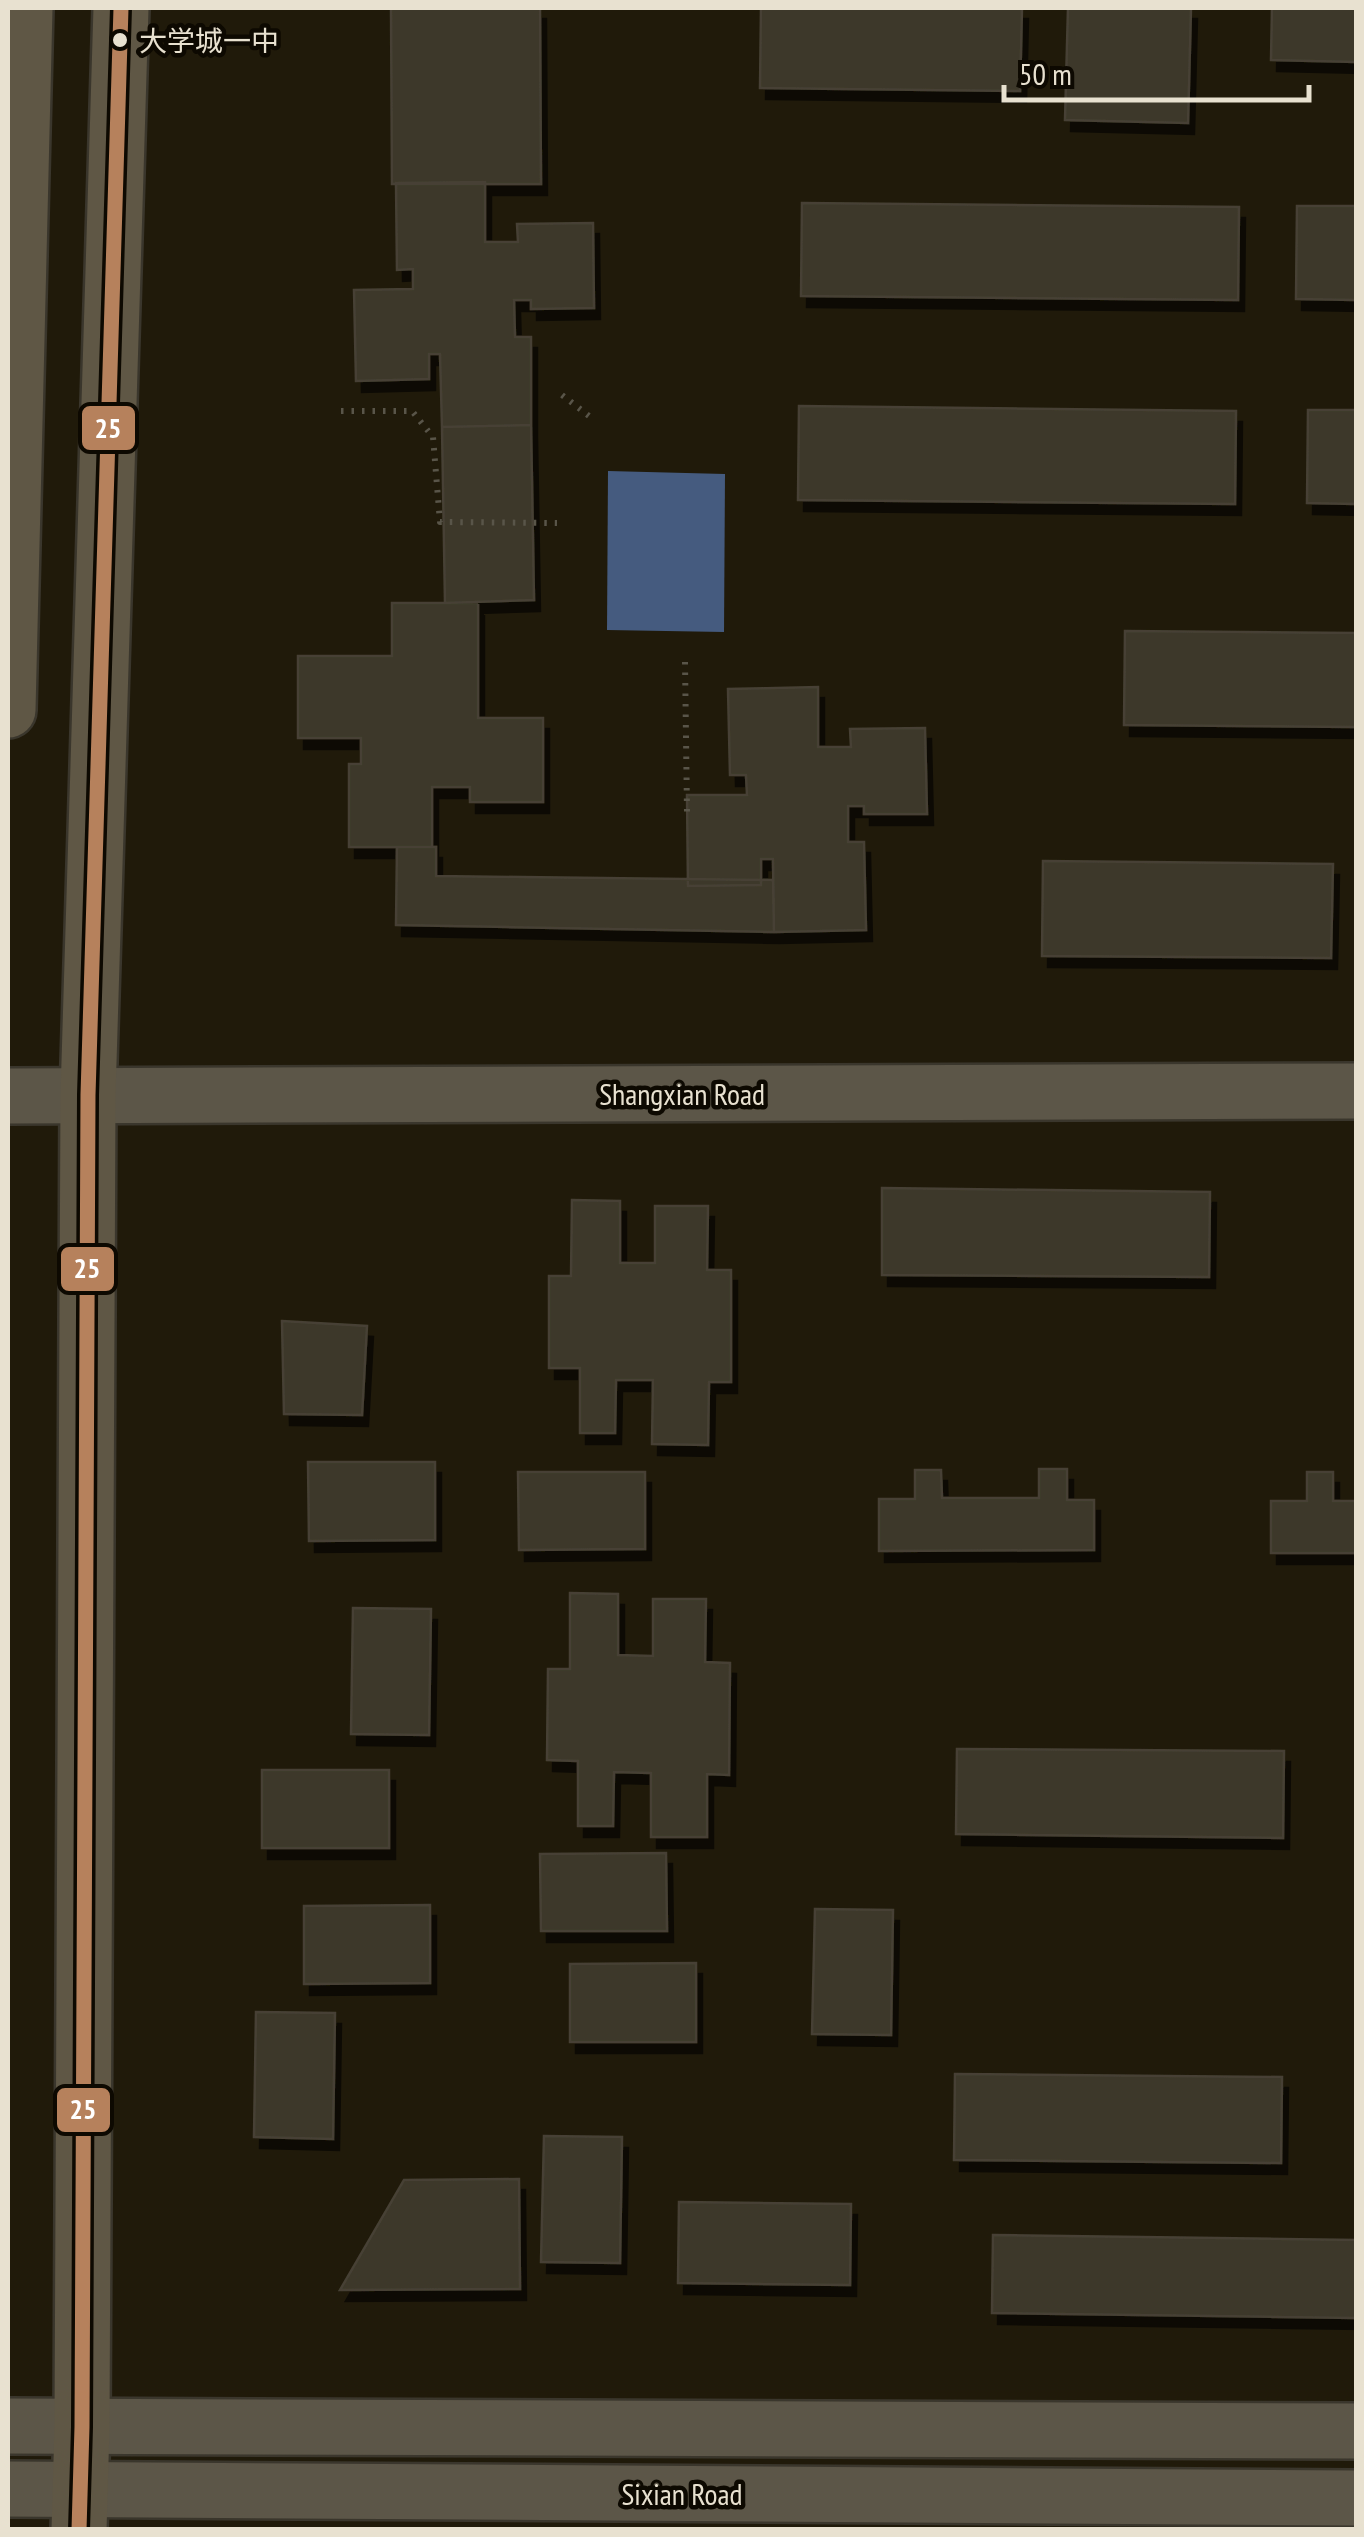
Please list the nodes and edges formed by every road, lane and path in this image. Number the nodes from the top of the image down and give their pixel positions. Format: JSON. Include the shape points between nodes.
{"nodes":[{"id":1,"x":25,"y":8,"type":"edge"},
{"id":2,"x":121,"y":8,"type":"edge"},
{"id":3,"x":562,"y":395,"type":"dead end"},
{"id":4,"x":341,"y":411,"type":"dead end"},
{"id":5,"x":589,"y":416,"type":"dead end"},
{"id":6,"x":557,"y":522,"type":"dead end"},
{"id":7,"x":685,"y":662,"type":"dead end"},
{"id":8,"x":8,"y":710,"type":"edge"},
{"id":9,"x":687,"y":812,"type":"dead end"},
{"id":10,"x":1356,"y":1091,"type":"edge"},
{"id":11,"x":88,"y":1095,"type":"junction"},
{"id":12,"x":8,"y":1096,"type":"edge"},
{"id":13,"x":8,"y":2426,"type":"edge"},
{"id":14,"x":82,"y":2427,"type":"junction"},
{"id":15,"x":1356,"y":2431,"type":"edge"},
{"id":16,"x":8,"y":2489,"type":"edge"},
{"id":17,"x":1356,"y":2498,"type":"edge"},
{"id":18,"x":80,"y":2509,"type":"edge"}],
"edges":[{"from":1,"to":8,"type":"highway"},
{"from":2,"to":11,"type":"highway"},
{"from":3,"to":5,"type":"path"},
{"from":4,"to":6,"type":"path","via":[[412,411],[434,437],[440,522]]},
{"from":7,"to":9,"type":"path"},
{"from":10,"to":11,"type":"main road","name":"Shangxian Road"},
{"from":11,"to":12,"type":"main road","name":"Shangxian Road"},
{"from":11,"to":14,"type":"highway"},
{"from":13,"to":14,"type":"main road"},
{"from":14,"to":15,"type":"main road"},
{"from":14,"to":18,"type":"highway"},
{"from":16,"to":18,"type":"main road","name":"Sixian Road"},
{"from":17,"to":18,"type":"main road","name":"Sixian Road"}]}
